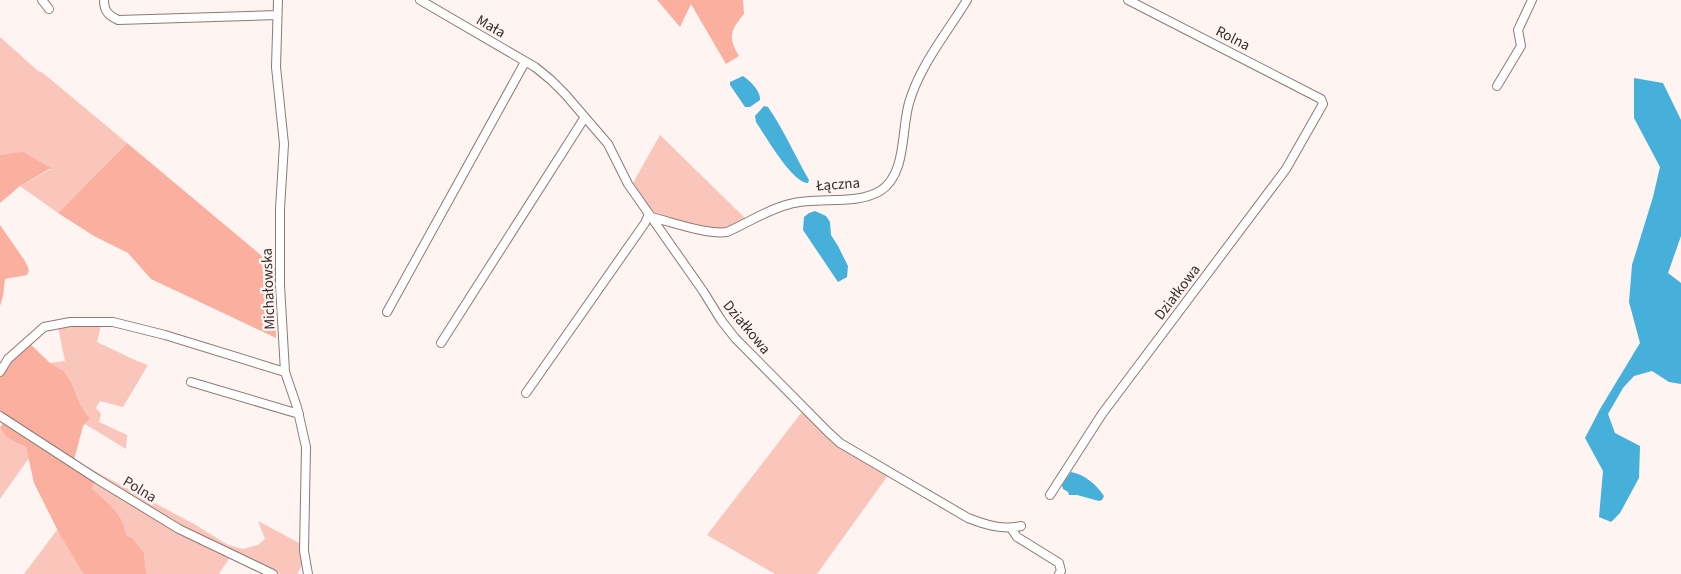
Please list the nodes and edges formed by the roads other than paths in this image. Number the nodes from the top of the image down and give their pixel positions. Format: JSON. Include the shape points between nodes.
{"nodes":[{"id":1,"x":42,"y":0,"type":"edge"},
{"id":2,"x":104,"y":0,"type":"edge"},
{"id":3,"x":278,"y":0,"type":"edge"},
{"id":4,"x":420,"y":0,"type":"edge"},
{"id":5,"x":967,"y":0,"type":"edge"},
{"id":6,"x":1128,"y":0,"type":"edge"},
{"id":7,"x":1532,"y":0,"type":"edge"},
{"id":8,"x":49,"y":9,"type":"dead end"},
{"id":9,"x":277,"y":15,"type":"junction"},
{"id":10,"x":524,"y":61,"type":"junction"},
{"id":11,"x":1497,"y":86,"type":"dead end"},
{"id":12,"x":1323,"y":104,"type":"joint"},
{"id":13,"x":584,"y":117,"type":"junction"},
{"id":14,"x":650,"y":216,"type":"junction"},
{"id":15,"x":387,"y":312,"type":"dead end"},
{"id":16,"x":441,"y":344,"type":"dead end"},
{"id":17,"x":0,"y":372,"type":"edge"},
{"id":18,"x":285,"y":372,"type":"junction"},
{"id":19,"x":191,"y":382,"type":"dead end"},
{"id":20,"x":526,"y":393,"type":"dead end"},
{"id":21,"x":299,"y":414,"type":"junction"},
{"id":22,"x":0,"y":416,"type":"edge"},
{"id":23,"x":1050,"y":495,"type":"dead end"},
{"id":24,"x":1021,"y":526,"type":"dead end"},
{"id":25,"x":1011,"y":528,"type":"junction"},
{"id":26,"x":306,"y":572,"type":"edge"},
{"id":27,"x":273,"y":574,"type":"edge"},
{"id":28,"x":1059,"y":574,"type":"edge"}],
"edges":[{"from":1,"to":8,"type":"street"},
{"from":2,"to":9,"type":"street","via":[[109,15],[118,20]]},
{"from":3,"to":9,"type":"street","name":"Michałowska"},
{"from":4,"to":10,"type":"street","name":"Mała"},
{"from":5,"to":14,"type":"street","name":"Łączna","via":[[917,81],[908,105],[899,164],[891,180],[881,190],[868,196],[789,204],[720,233]]},
{"from":6,"to":12,"type":"street","name":"Rolna","via":[[1321,98]]},
{"from":7,"to":11,"type":"street","via":[[1518,30],[1521,46]]},
{"from":9,"to":18,"type":"street","name":"Michałowska","via":[[276,67],[284,144],[280,285]]},
{"from":10,"to":13,"type":"street","name":"Działkowa","via":[[550,80]]},
{"from":10,"to":15,"type":"street"},
{"from":12,"to":23,"type":"street","name":"Działkowa","via":[[1286,169],[1102,414]]},
{"from":13,"to":14,"type":"street","name":"Działkowa","via":[[608,144],[628,184]]},
{"from":13,"to":16,"type":"street"},
{"from":14,"to":20,"type":"street"},
{"from":14,"to":25,"type":"street","name":"Działkowa","via":[[730,332],[840,443],[968,518]]},
{"from":17,"to":18,"type":"street","via":[[8,359],[44,327],[70,322],[113,322]]},
{"from":18,"to":21,"type":"street","name":"Michałowska"},
{"from":19,"to":21,"type":"street"},
{"from":21,"to":26,"type":"street","name":"Michałowska","via":[[306,447]]},
{"from":22,"to":27,"type":"street","name":"Polna","via":[[179,529]]},
{"from":24,"to":25,"type":"street","name":"Działkowa"},
{"from":25,"to":28,"type":"street","via":[[1016,537],[1059,563]]}]}
